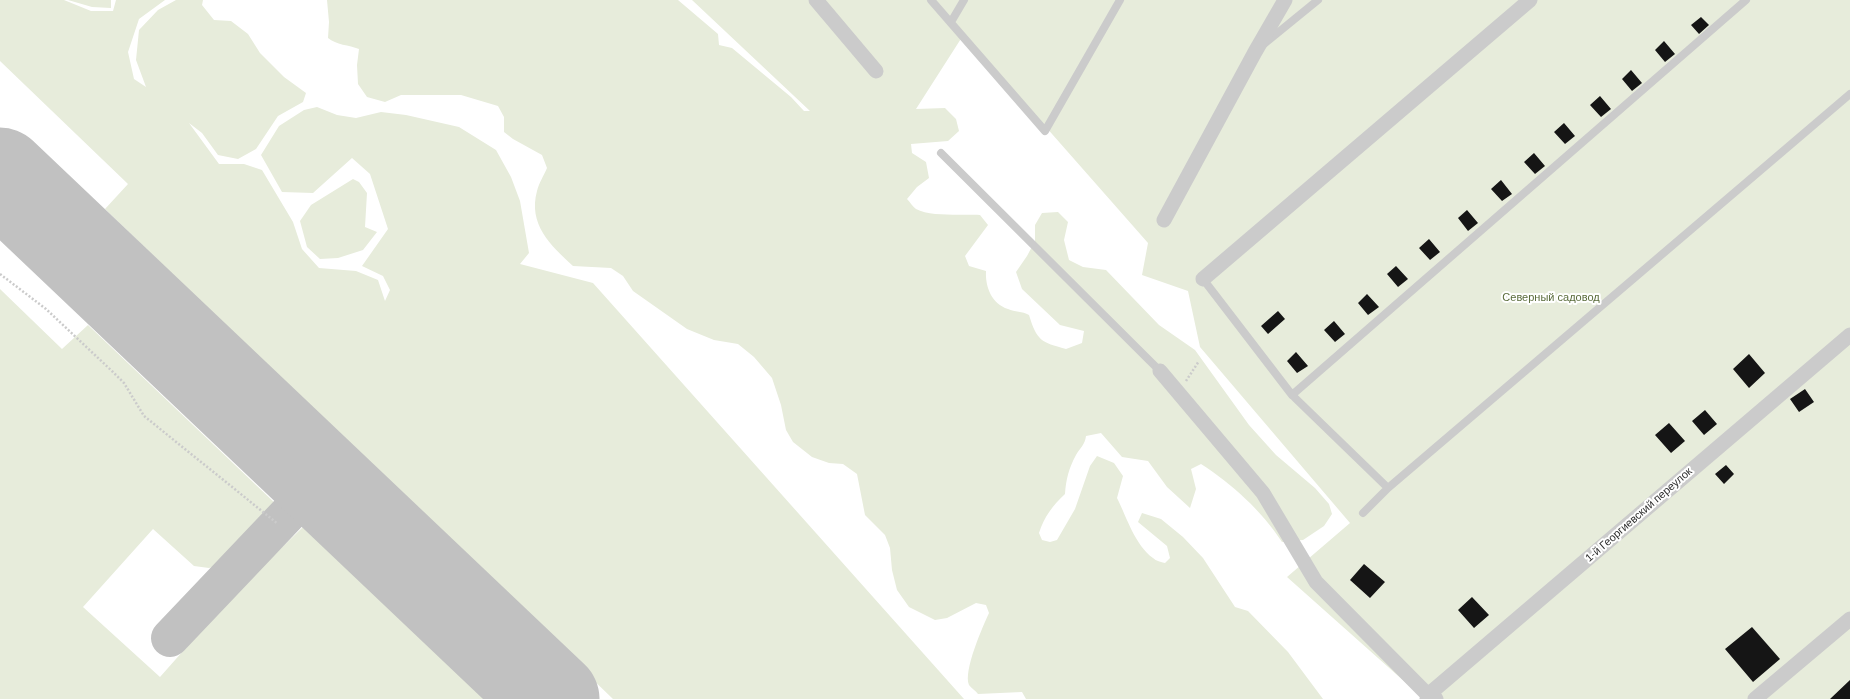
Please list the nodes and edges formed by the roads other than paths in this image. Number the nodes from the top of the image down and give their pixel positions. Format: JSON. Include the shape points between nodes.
{"nodes":[{"id":1,"x":816,"y":0,"type":"edge"},
{"id":2,"x":931,"y":0,"type":"edge"},
{"id":3,"x":964,"y":0,"type":"edge"},
{"id":4,"x":1120,"y":0,"type":"edge"},
{"id":5,"x":1285,"y":0,"type":"edge"},
{"id":6,"x":1318,"y":0,"type":"edge"},
{"id":7,"x":1530,"y":0,"type":"edge"},
{"id":8,"x":1746,"y":0,"type":"edge"},
{"id":9,"x":951,"y":22,"type":"junction"},
{"id":10,"x":1255,"y":52,"type":"junction"},
{"id":11,"x":876,"y":71,"type":"dead end"},
{"id":12,"x":1850,"y":94,"type":"edge"},
{"id":13,"x":941,"y":153,"type":"dead end"},
{"id":14,"x":1164,"y":220,"type":"dead end"},
{"id":15,"x":1203,"y":279,"type":"joint"},
{"id":16,"x":1850,"y":334,"type":"edge"},
{"id":17,"x":1160,"y":371,"type":"joint"},
{"id":18,"x":1292,"y":395,"type":"junction"},
{"id":19,"x":1388,"y":488,"type":"junction"},
{"id":20,"x":1363,"y":513,"type":"dead end"},
{"id":21,"x":1850,"y":619,"type":"edge"},
{"id":22,"x":1430,"y":698,"type":"edge"},
{"id":23,"x":1755,"y":699,"type":"edge"}],
"edges":[{"from":1,"to":11,"type":"street"},
{"from":2,"to":9,"type":"lane"},
{"from":3,"to":9,"type":"lane"},
{"from":4,"to":9,"type":"lane","via":[[1045,131]]},
{"from":5,"to":10,"type":"street"},
{"from":6,"to":10,"type":"lane"},
{"from":7,"to":15,"type":"street"},
{"from":8,"to":18,"type":"lane"},
{"from":10,"to":14,"type":"street"},
{"from":12,"to":19,"type":"lane"},
{"from":13,"to":17,"type":"lane"},
{"from":15,"to":18,"type":"lane"},
{"from":16,"to":22,"type":"street","name":"1-й Георгиевский переулок"},
{"from":17,"to":22,"type":"street","via":[[1263,493],[1316,582]]},
{"from":18,"to":19,"type":"lane"},
{"from":19,"to":20,"type":"lane"},
{"from":21,"to":23,"type":"street"}]}
